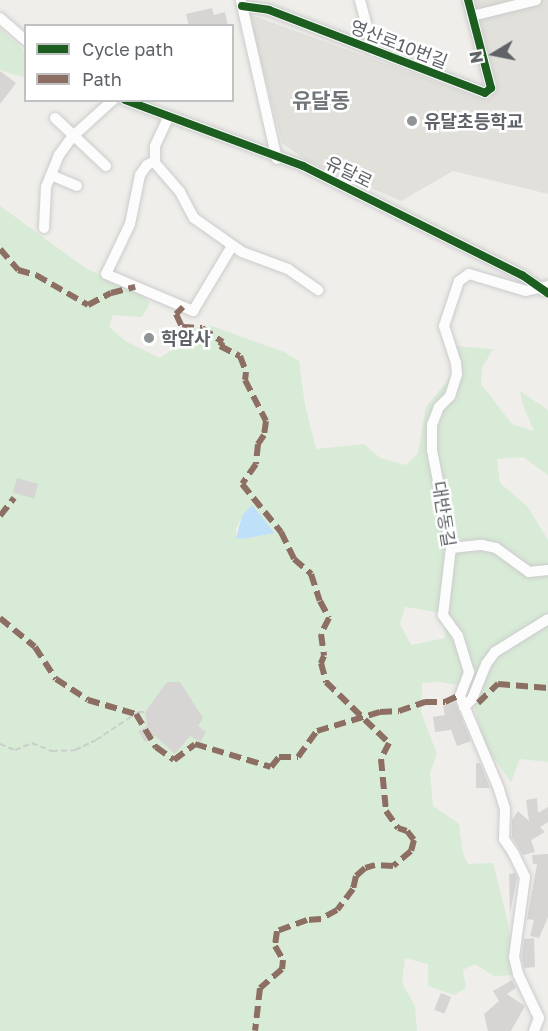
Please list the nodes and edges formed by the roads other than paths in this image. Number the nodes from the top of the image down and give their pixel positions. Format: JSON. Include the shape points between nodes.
{"nodes":[{"id":1,"x":360,"y":0,"type":"edge"},
{"id":2,"x":468,"y":0,"type":"edge"},
{"id":3,"x":536,"y":0,"type":"edge"},
{"id":4,"x":242,"y":3,"type":"edge"},
{"id":5,"x":472,"y":16,"type":"junction"},
{"id":6,"x":0,"y":18,"type":"edge"},
{"id":7,"x":24,"y":39,"type":"edge"},
{"id":8,"x":373,"y":50,"type":"junction"},
{"id":9,"x":111,"y":102,"type":"edge"},
{"id":10,"x":130,"y":102,"type":"edge"},
{"id":11,"x":55,"y":118,"type":"dead end"},
{"id":12,"x":168,"y":118,"type":"junction"},
{"id":13,"x":73,"y":135,"type":"junction"},
{"id":14,"x":278,"y":159,"type":"junction"},
{"id":15,"x":155,"y":160,"type":"junction"},
{"id":16,"x":106,"y":166,"type":"dead end"},
{"id":17,"x":51,"y":175,"type":"junction"},
{"id":18,"x":77,"y":186,"type":"dead end"},
{"id":19,"x":44,"y":228,"type":"dead end"},
{"id":20,"x":232,"y":246,"type":"junction"},
{"id":21,"x":546,"y":289,"type":"edge"},
{"id":22,"x":318,"y":290,"type":"dead end"},
{"id":23,"x":451,"y":548,"type":"junction"},
{"id":24,"x":548,"y":570,"type":"edge"},
{"id":25,"x":548,"y":619,"type":"edge"},
{"id":26,"x":464,"y":707,"type":"junction"},
{"id":27,"x":534,"y":1031,"type":"edge"}],
"edges":[{"from":1,"to":8,"type":"street"},
{"from":2,"to":5,"type":"street","name":"영산로10번길"},
{"from":3,"to":5,"type":"street"},
{"from":4,"to":8,"type":"street","name":"영산로10번길"},
{"from":4,"to":14,"type":"street"},
{"from":5,"to":8,"type":"street","name":"영산로10번길","via":[[490,88],[485,93]]},
{"from":6,"to":7,"type":"street"},
{"from":9,"to":13,"type":"street"},
{"from":10,"to":12,"type":"street","name":"유달로"},
{"from":11,"to":13,"type":"street"},
{"from":12,"to":14,"type":"street","name":"유달로"},
{"from":12,"to":15,"type":"street","via":[[155,146]]},
{"from":13,"to":16,"type":"street"},
{"from":13,"to":17,"type":"street"},
{"from":14,"to":21,"type":"street","name":"유달로","via":[[303,166]]},
{"from":15,"to":20,"type":"street","via":[[194,218]]},
{"from":15,"to":20,"type":"street","via":[[140,175],[130,224],[106,274],[193,311]]},
{"from":17,"to":18,"type":"street"},
{"from":17,"to":19,"type":"street","via":[[46,187]]},
{"from":20,"to":22,"type":"street","via":[[288,269]]},
{"from":21,"to":23,"type":"street","name":"대반동길","via":[[526,291],[469,274],[459,281],[449,308],[444,326],[458,374],[432,425],[432,450]]},
{"from":23,"to":24,"type":"street","via":[[496,548],[529,572]]},
{"from":23,"to":26,"type":"street","name":"대반동길","via":[[443,615],[465,652],[469,672],[460,695]]},
{"from":25,"to":26,"type":"street","via":[[495,652],[472,699]]},
{"from":26,"to":27,"type":"street","name":"대반동길","via":[[500,789],[505,809],[504,839],[525,877],[514,957],[539,1018]]}]}
